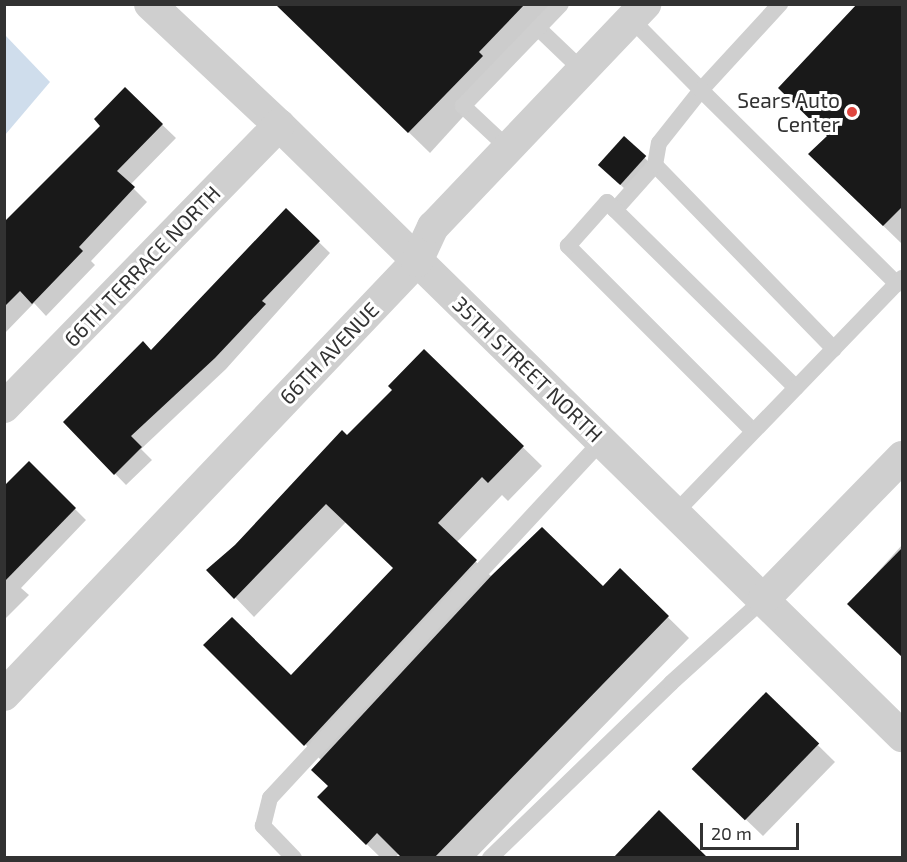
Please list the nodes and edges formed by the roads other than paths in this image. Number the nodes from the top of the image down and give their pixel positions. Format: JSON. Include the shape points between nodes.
{"nodes":[{"id":1,"x":150,"y":4,"type":"edge"},
{"id":2,"x":561,"y":4,"type":"edge"},
{"id":3,"x":780,"y":4,"type":"edge"},
{"id":4,"x":638,"y":12,"type":"edge"},
{"id":5,"x":538,"y":28,"type":"junction"},
{"id":6,"x":582,"y":70,"type":"junction"},
{"id":7,"x":701,"y":90,"type":"junction"},
{"id":8,"x":279,"y":126,"type":"junction"},
{"id":9,"x":508,"y":148,"type":"junction"},
{"id":10,"x":655,"y":165,"type":"junction"},
{"id":11,"x":615,"y":210,"type":"junction"},
{"id":12,"x":417,"y":261,"type":"junction"},
{"id":13,"x":900,"y":281,"type":"edge"},
{"id":14,"x":834,"y":349,"type":"junction"},
{"id":15,"x":796,"y":388,"type":"junction"},
{"id":16,"x":4,"y":407,"type":"edge"},
{"id":17,"x":753,"y":431,"type":"junction"},
{"id":18,"x":602,"y":441,"type":"junction"},
{"id":19,"x":903,"y":458,"type":"edge"},
{"id":20,"x":675,"y":513,"type":"junction"},
{"id":21,"x":764,"y":599,"type":"junction"},
{"id":22,"x":4,"y":695,"type":"edge"},
{"id":23,"x":903,"y":736,"type":"edge"},
{"id":24,"x":294,"y":858,"type":"edge"},
{"id":25,"x":490,"y":858,"type":"edge"}],
"edges":[{"from":1,"to":8,"type":"street","name":"35TH STREET NORTH"},
{"from":2,"to":5,"type":"lane"},
{"from":3,"to":7,"type":"lane"},
{"from":4,"to":6,"type":"street","name":"66TH AVENUE"},
{"from":4,"to":7,"type":"lane"},
{"from":5,"to":6,"type":"lane"},
{"from":5,"to":9,"type":"lane","via":[[463,106]]},
{"from":6,"to":9,"type":"street","name":"66TH AVENUE"},
{"from":7,"to":10,"type":"lane","via":[[659,143]]},
{"from":7,"to":13,"type":"lane"},
{"from":8,"to":12,"type":"street","name":"35TH STREET NORTH"},
{"from":8,"to":16,"type":"street","name":"66TH TERRACE NORTH"},
{"from":9,"to":12,"type":"street","name":"66TH AVENUE","via":[[433,227]]},
{"from":10,"to":11,"type":"lane"},
{"from":10,"to":14,"type":"lane"},
{"from":11,"to":15,"type":"lane"},
{"from":11,"to":17,"type":"lane","via":[[607,202],[568,246]]},
{"from":12,"to":18,"type":"street","name":"35TH STREET NORTH"},
{"from":12,"to":22,"type":"street","name":"66TH AVENUE"},
{"from":13,"to":14,"type":"lane"},
{"from":14,"to":15,"type":"lane"},
{"from":15,"to":17,"type":"lane"},
{"from":17,"to":20,"type":"lane"},
{"from":18,"to":20,"type":"street","name":"35TH STREET NORTH"},
{"from":18,"to":24,"type":"lane","via":[[270,798],[263,826]]},
{"from":19,"to":21,"type":"street"},
{"from":20,"to":21,"type":"street","name":"35TH STREET NORTH"},
{"from":21,"to":23,"type":"street","name":"35TH STREET NORTH"},
{"from":21,"to":25,"type":"lane","via":[[670,682]]}]}
